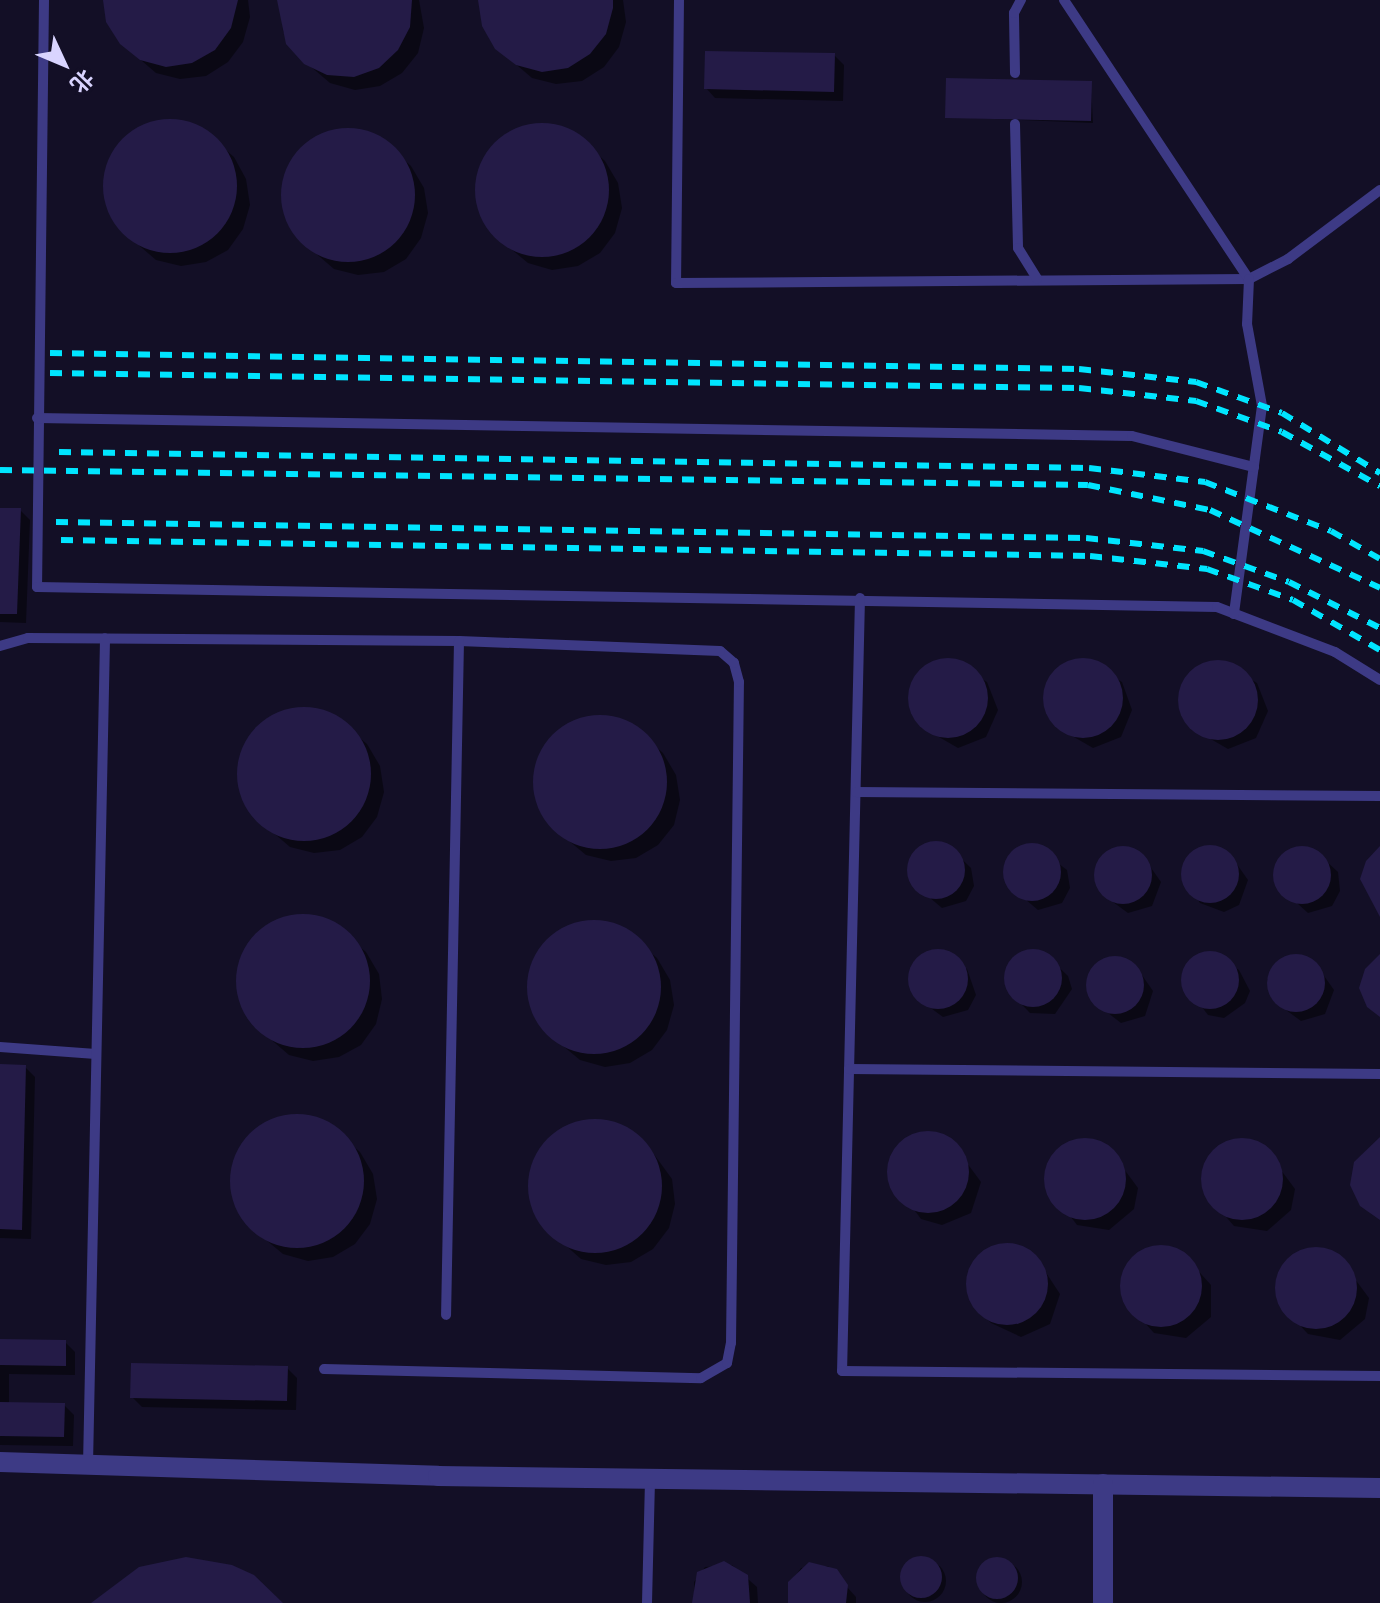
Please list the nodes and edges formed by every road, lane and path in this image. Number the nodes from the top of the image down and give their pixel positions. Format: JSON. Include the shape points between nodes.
{"nodes":[{"id":1,"x":44,"y":0,"type":"edge"},
{"id":2,"x":679,"y":0,"type":"edge"},
{"id":3,"x":1021,"y":0,"type":"edge"},
{"id":4,"x":1064,"y":0,"type":"edge"},
{"id":5,"x":1015,"y":73,"type":"dead end"},
{"id":6,"x":1015,"y":124,"type":"dead end"},
{"id":7,"x":1380,"y":190,"type":"edge"},
{"id":8,"x":1037,"y":278,"type":"junction"},
{"id":9,"x":1249,"y":279,"type":"junction"},
{"id":10,"x":37,"y":418,"type":"junction"},
{"id":11,"x":1254,"y":467,"type":"junction"},
{"id":12,"x":860,"y":598,"type":"junction"},
{"id":13,"x":1234,"y":614,"type":"junction"},
{"id":14,"x":105,"y":638,"type":"junction"},
{"id":15,"x":459,"y":641,"type":"junction"},
{"id":16,"x":0,"y":646,"type":"edge"},
{"id":17,"x":1380,"y":680,"type":"edge"},
{"id":18,"x":856,"y":792,"type":"junction"},
{"id":19,"x":1380,"y":796,"type":"edge"},
{"id":20,"x":0,"y":1047,"type":"edge"},
{"id":21,"x":96,"y":1054,"type":"junction"},
{"id":22,"x":849,"y":1069,"type":"junction"},
{"id":23,"x":1380,"y":1074,"type":"edge"},
{"id":24,"x":446,"y":1315,"type":"dead end"},
{"id":25,"x":324,"y":1369,"type":"dead end"},
{"id":26,"x":1380,"y":1376,"type":"edge"},
{"id":27,"x":0,"y":1462,"type":"edge"},
{"id":28,"x":88,"y":1465,"type":"junction"},
{"id":29,"x":650,"y":1478,"type":"junction"},
{"id":30,"x":1103,"y":1484,"type":"junction"},
{"id":31,"x":1380,"y":1488,"type":"edge"},
{"id":32,"x":647,"y":1603,"type":"edge"},
{"id":33,"x":1103,"y":1603,"type":"edge"}],
"edges":[{"from":1,"to":10,"type":"lane"},
{"from":2,"to":8,"type":"lane","via":[[676,283]]},
{"from":3,"to":5,"type":"lane","via":[[1014,13]]},
{"from":4,"to":9,"type":"lane"},
{"from":6,"to":8,"type":"lane","via":[[1018,248]]},
{"from":7,"to":9,"type":"lane","via":[[1288,259]]},
{"from":8,"to":9,"type":"lane"},
{"from":9,"to":11,"type":"lane","via":[[1247,324],[1262,406]]},
{"from":10,"to":11,"type":"lane","via":[[1132,436]]},
{"from":10,"to":12,"type":"lane","via":[[37,587]]},
{"from":11,"to":13,"type":"lane"},
{"from":12,"to":13,"type":"lane","via":[[1217,607]]},
{"from":12,"to":18,"type":"lane"},
{"from":13,"to":17,"type":"lane","via":[[1335,652]]},
{"from":14,"to":15,"type":"lane"},
{"from":14,"to":16,"type":"lane","via":[[28,638]]},
{"from":14,"to":21,"type":"lane"},
{"from":15,"to":24,"type":"lane"},
{"from":15,"to":25,"type":"lane","via":[[710,648],[728,656],[738,672],[731,1354],[720,1371],[701,1378]]},
{"from":18,"to":19,"type":"lane"},
{"from":18,"to":22,"type":"lane"},
{"from":20,"to":21,"type":"lane"},
{"from":21,"to":28,"type":"lane"},
{"from":22,"to":23,"type":"lane"},
{"from":22,"to":26,"type":"lane","via":[[842,1371]]},
{"from":27,"to":28,"type":"street"},
{"from":28,"to":29,"type":"street"},
{"from":29,"to":30,"type":"street"},
{"from":29,"to":32,"type":"lane"},
{"from":30,"to":31,"type":"street"},
{"from":30,"to":33,"type":"street"}]}
